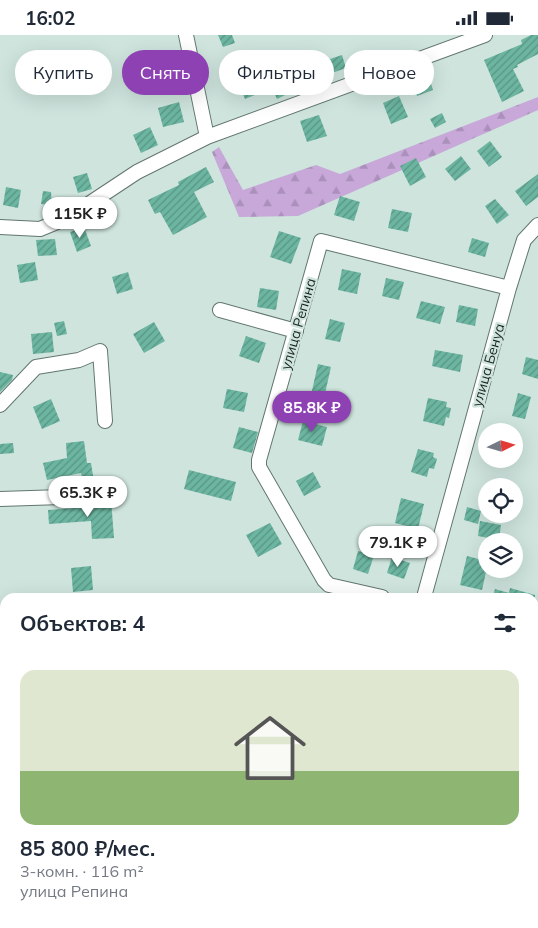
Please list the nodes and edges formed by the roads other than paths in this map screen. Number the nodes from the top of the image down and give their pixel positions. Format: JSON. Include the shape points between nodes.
{"nodes":[{"id":1,"x":186,"y":35,"type":"edge"},
{"id":2,"x":485,"y":35,"type":"edge"},
{"id":3,"x":207,"y":137,"type":"junction"},
{"id":4,"x":538,"y":225,"type":"edge"},
{"id":5,"x":0,"y":227,"type":"edge"},
{"id":6,"x":510,"y":288,"type":"junction"},
{"id":7,"x":220,"y":310,"type":"dead end"},
{"id":8,"x":296,"y":331,"type":"junction"},
{"id":9,"x":0,"y":405,"type":"edge"},
{"id":10,"x":105,"y":421,"type":"dead end"},
{"id":11,"x":91,"y":492,"type":"dead end"},
{"id":12,"x":0,"y":499,"type":"edge"},
{"id":13,"x":365,"y":593,"type":"edge"},
{"id":14,"x":425,"y":593,"type":"edge"}],
"edges":[{"from":1,"to":3,"type":"street"},
{"from":2,"to":3,"type":"street"},
{"from":3,"to":5,"type":"street","via":[[137,172],[69,217],[40,229]]},
{"from":4,"to":6,"type":"street","name":"улица Бенуа","via":[[524,240]]},
{"from":6,"to":8,"type":"street","name":"улица Репина","via":[[321,241]]},
{"from":6,"to":14,"type":"street","name":"улица Бенуа"},
{"from":7,"to":8,"type":"street"},
{"from":8,"to":13,"type":"street","name":"улица Репина","via":[[259,467],[324,580],[330,585]]},
{"from":9,"to":10,"type":"street","via":[[36,367],[79,360],[100,351]]},
{"from":11,"to":12,"type":"street","via":[[62,497]]}]}
